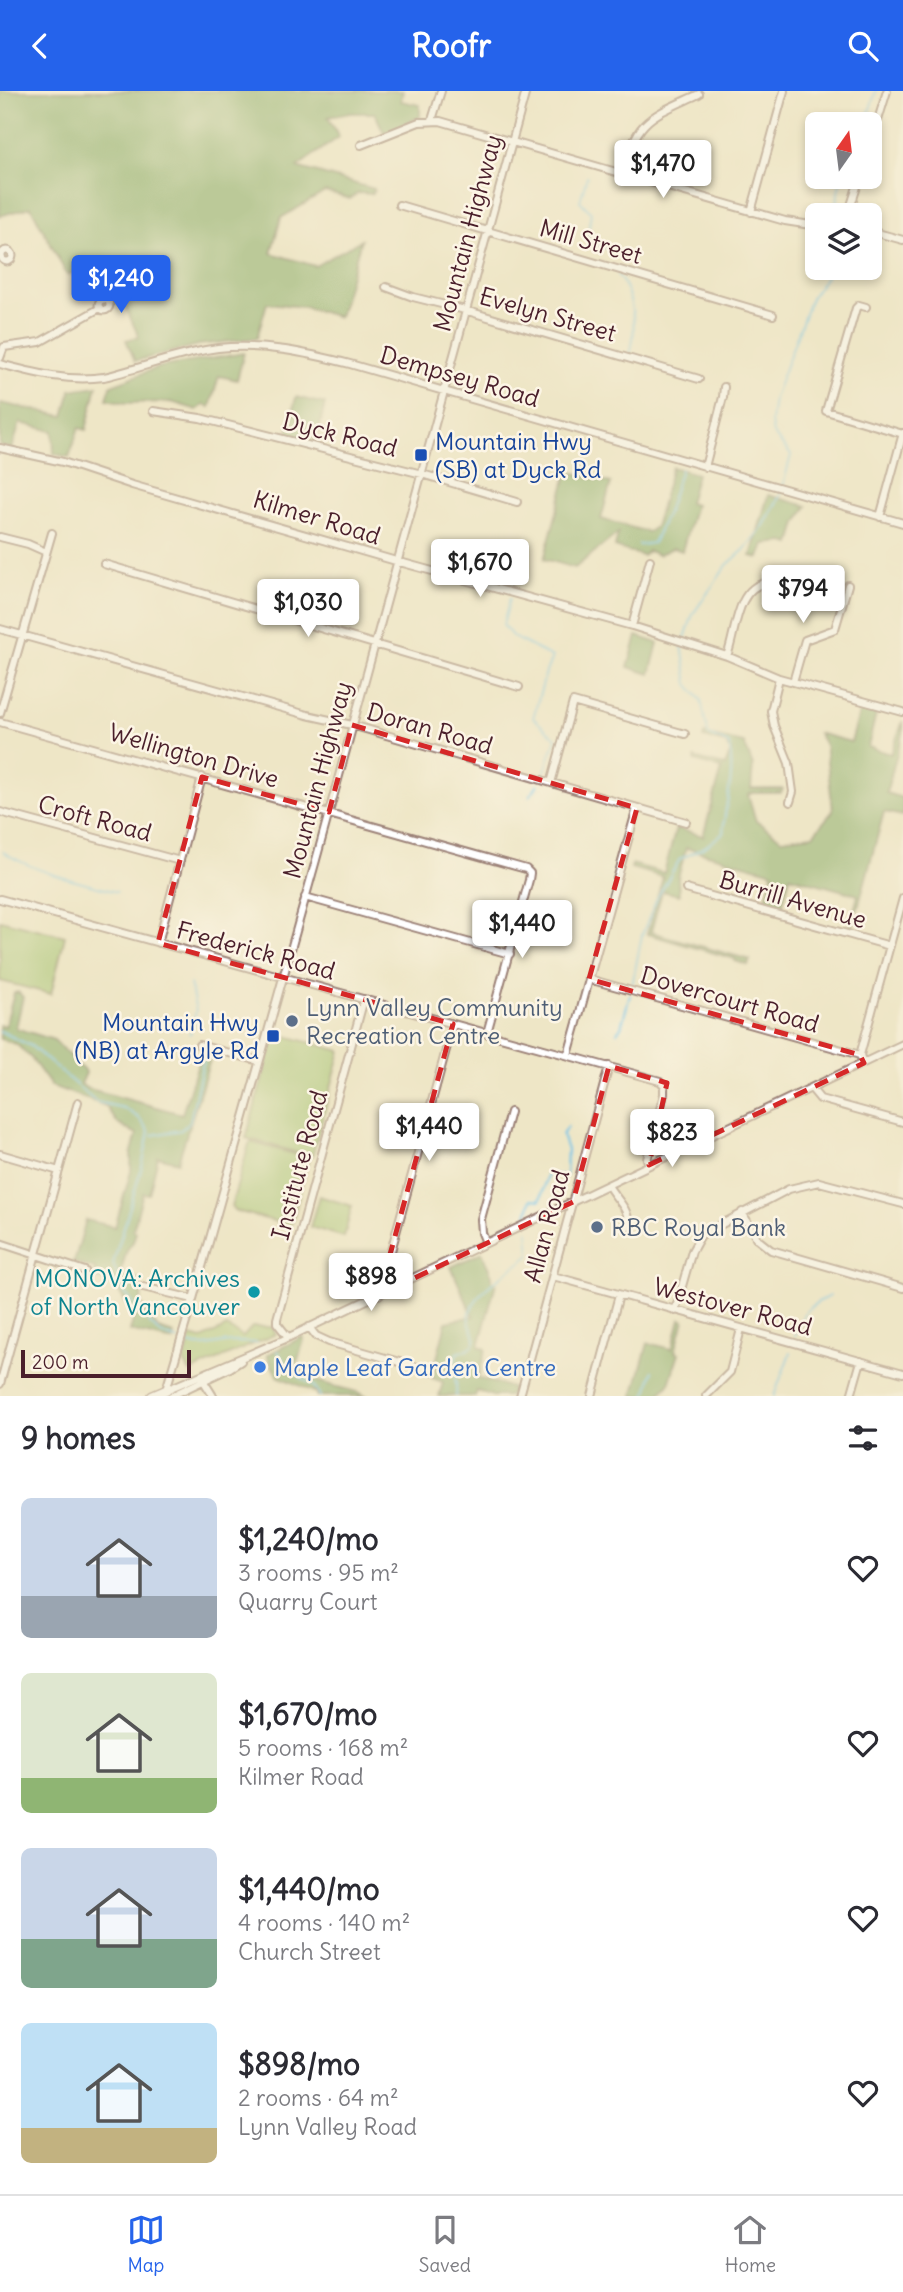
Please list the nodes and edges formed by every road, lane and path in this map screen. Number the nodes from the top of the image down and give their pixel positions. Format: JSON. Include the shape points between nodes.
{"nodes":[{"id":1,"x":441,"y":91,"type":"edge"},
{"id":2,"x":526,"y":91,"type":"edge"},
{"id":3,"x":784,"y":91,"type":"edge"},
{"id":4,"x":887,"y":91,"type":"edge"},
{"id":5,"x":699,"y":95,"type":"dead end"},
{"id":6,"x":881,"y":112,"type":"edge"},
{"id":7,"x":432,"y":120,"type":"junction"},
{"id":8,"x":512,"y":142,"type":"junction"},
{"id":9,"x":361,"y":145,"type":"dead end"},
{"id":10,"x":623,"y":174,"type":"junction"},
{"id":11,"x":399,"y":205,"type":"dead end"},
{"id":12,"x":751,"y":212,"type":"junction"},
{"id":13,"x":805,"y":225,"type":"edge"},
{"id":14,"x":488,"y":231,"type":"junction"},
{"id":15,"x":882,"y":234,"type":"edge"},
{"id":16,"x":903,"y":240,"type":"edge"},
{"id":17,"x":386,"y":287,"type":"dead end"},
{"id":18,"x":866,"y":307,"type":"dead end"},
{"id":19,"x":100,"y":308,"type":"dead end"},
{"id":20,"x":466,"y":310,"type":"junction"},
{"id":21,"x":773,"y":314,"type":"dead end"},
{"id":22,"x":0,"y":358,"type":"edge"},
{"id":23,"x":0,"y":364,"type":"edge"},
{"id":24,"x":699,"y":379,"type":"dead end"},
{"id":25,"x":724,"y":387,"type":"dead end"},
{"id":26,"x":444,"y":392,"type":"junction"},
{"id":27,"x":153,"y":411,"type":"dead end"},
{"id":28,"x":903,"y":434,"type":"edge"},
{"id":29,"x":0,"y":448,"type":"edge"},
{"id":30,"x":705,"y":467,"type":"junction"},
{"id":31,"x":422,"y":474,"type":"junction"},
{"id":32,"x":517,"y":502,"type":"dead end"},
{"id":33,"x":880,"y":517,"type":"junction"},
{"id":34,"x":903,"y":523,"type":"edge"},
{"id":35,"x":52,"y":533,"type":"dead end"},
{"id":36,"x":0,"y":537,"type":"edge"},
{"id":37,"x":46,"y":551,"type":"junction"},
{"id":38,"x":650,"y":560,"type":"dead end"},
{"id":39,"x":396,"y":561,"type":"junction"},
{"id":40,"x":104,"y":564,"type":"dead end"},
{"id":41,"x":766,"y":583,"type":"dead end"},
{"id":42,"x":848,"y":585,"type":"dead end"},
{"id":43,"x":632,"y":626,"type":"junction"},
{"id":44,"x":0,"y":629,"type":"edge"},
{"id":45,"x":21,"y":635,"type":"junction"},
{"id":46,"x":375,"y":644,"type":"junction"},
{"id":47,"x":727,"y":656,"type":"junction"},
{"id":48,"x":779,"y":678,"type":"junction"},
{"id":49,"x":793,"y":682,"type":"junction"},
{"id":50,"x":519,"y":687,"type":"dead end"},
{"id":51,"x":903,"y":712,"type":"edge"},
{"id":52,"x":0,"y":713,"type":"edge"},
{"id":53,"x":0,"y":722,"type":"edge"},
{"id":54,"x":352,"y":725,"type":"junction"},
{"id":55,"x":685,"y":734,"type":"dead end"},
{"id":56,"x":202,"y":777,"type":"junction"},
{"id":57,"x":551,"y":783,"type":"junction"},
{"id":58,"x":790,"y":801,"type":"dead end"},
{"id":59,"x":637,"y":808,"type":"junction"},
{"id":60,"x":0,"y":812,"type":"edge"},
{"id":61,"x":329,"y":813,"type":"junction"},
{"id":62,"x":686,"y":822,"type":"dead end"},
{"id":63,"x":180,"y":861,"type":"junction"},
{"id":64,"x":686,"y":888,"type":"dead end"},
{"id":65,"x":305,"y":897,"type":"junction"},
{"id":66,"x":903,"y":898,"type":"edge"},
{"id":67,"x":0,"y":899,"type":"edge"},
{"id":68,"x":158,"y":943,"type":"junction"},
{"id":69,"x":890,"y":946,"type":"junction"},
{"id":70,"x":510,"y":954,"type":"junction"},
{"id":71,"x":283,"y":977,"type":"junction"},
{"id":72,"x":589,"y":979,"type":"junction"},
{"id":73,"x":365,"y":999,"type":"junction"},
{"id":74,"x":453,"y":1024,"type":"junction"},
{"id":75,"x":486,"y":1033,"type":"junction"},
{"id":76,"x":903,"y":1044,"type":"edge"},
{"id":77,"x":199,"y":1045,"type":"dead end"},
{"id":78,"x":568,"y":1055,"type":"junction"},
{"id":79,"x":860,"y":1055,"type":"junction"},
{"id":80,"x":259,"y":1061,"type":"junction"},
{"id":81,"x":864,"y":1063,"type":"junction"},
{"id":82,"x":609,"y":1066,"type":"junction"},
{"id":83,"x":811,"y":1088,"type":"junction"},
{"id":84,"x":78,"y":1102,"type":"dead end"},
{"id":85,"x":510,"y":1112,"type":"dead end"},
{"id":86,"x":903,"y":1122,"type":"edge"},
{"id":87,"x":0,"y":1154,"type":"edge"},
{"id":88,"x":649,"y":1165,"type":"junction"},
{"id":89,"x":59,"y":1171,"type":"junction"},
{"id":90,"x":608,"y":1185,"type":"junction"},
{"id":91,"x":573,"y":1202,"type":"junction"},
{"id":92,"x":903,"y":1204,"type":"edge"},
{"id":93,"x":742,"y":1212,"type":"junction"},
{"id":94,"x":627,"y":1228,"type":"dead end"},
{"id":95,"x":0,"y":1243,"type":"edge"},
{"id":96,"x":486,"y":1243,"type":"junction"},
{"id":97,"x":37,"y":1254,"type":"junction"},
{"id":98,"x":85,"y":1271,"type":"dead end"},
{"id":99,"x":553,"y":1276,"type":"junction"},
{"id":100,"x":143,"y":1287,"type":"dead end"},
{"id":101,"x":903,"y":1288,"type":"edge"},
{"id":102,"x":379,"y":1295,"type":"junction"},
{"id":103,"x":619,"y":1295,"type":"junction"},
{"id":104,"x":194,"y":1299,"type":"junction"},
{"id":105,"x":675,"y":1311,"type":"junction"},
{"id":106,"x":309,"y":1327,"type":"junction"},
{"id":107,"x":741,"y":1329,"type":"junction"},
{"id":108,"x":288,"y":1337,"type":"junction"},
{"id":109,"x":861,"y":1361,"type":"junction"},
{"id":110,"x":431,"y":1371,"type":"dead end"},
{"id":111,"x":903,"y":1373,"type":"edge"},
{"id":112,"x":202,"y":1379,"type":"junction"},
{"id":113,"x":0,"y":1384,"type":"edge"},
{"id":114,"x":167,"y":1394,"type":"edge"},
{"id":115,"x":152,"y":1396,"type":"edge"},
{"id":116,"x":212,"y":1396,"type":"edge"},
{"id":117,"x":520,"y":1396,"type":"edge"},
{"id":118,"x":592,"y":1396,"type":"edge"},
{"id":119,"x":706,"y":1396,"type":"edge"},
{"id":120,"x":851,"y":1396,"type":"edge"}],
"edges":[{"from":1,"to":7,"type":"street"},
{"from":2,"to":8,"type":"street","name":"Mountain Highway"},
{"from":3,"to":12,"type":"street"},
{"from":4,"to":6,"type":"street"},
{"from":5,"to":10,"type":"street","via":[[644,124],[632,142]]},
{"from":7,"to":8,"type":"street"},
{"from":7,"to":9,"type":"street"},
{"from":8,"to":10,"type":"street"},
{"from":8,"to":14,"type":"street","name":"Mountain Highway"},
{"from":10,"to":12,"type":"street"},
{"from":11,"to":14,"type":"street","name":"Mill Street"},
{"from":12,"to":13,"type":"street"},
{"from":14,"to":20,"type":"street","name":"Mountain Highway"},
{"from":14,"to":21,"type":"street","name":"Mill Street"},
{"from":15,"to":16,"type":"street"},
{"from":17,"to":20,"type":"street","name":"Evelyn Street"},
{"from":18,"to":28,"type":"street","via":[[856,308],[826,411]]},
{"from":19,"to":22,"type":"street","via":[[40,342],[4,347]]},
{"from":20,"to":24,"type":"street","name":"Evelyn Street"},
{"from":20,"to":26,"type":"street","name":"Mountain Highway"},
{"from":23,"to":26,"type":"street","name":"Dempsey Road","via":[[85,379],[210,350],[258,347],[311,354]]},
{"from":25,"to":30,"type":"street"},
{"from":26,"to":30,"type":"street","name":"Dempsey Road"},
{"from":26,"to":31,"type":"street","name":"Mountain Highway"},
{"from":27,"to":31,"type":"street","name":"Dyck Road","via":[[200,418]]},
{"from":28,"to":33,"type":"street"},
{"from":29,"to":39,"type":"street","name":"Kilmer Road","via":[[63,462]]},
{"from":30,"to":33,"type":"street","name":"Dempsey Road"},
{"from":31,"to":32,"type":"street","name":"Dyck Road"},
{"from":31,"to":39,"type":"street","name":"Mountain Highway"},
{"from":33,"to":34,"type":"street","name":"Dempsey Road"},
{"from":35,"to":37,"type":"street"},
{"from":36,"to":37,"type":"street"},
{"from":37,"to":45,"type":"street"},
{"from":38,"to":43,"type":"street"},
{"from":39,"to":43,"type":"street","name":"Kilmer Road"},
{"from":39,"to":46,"type":"street","name":"Mountain Highway"},
{"from":40,"to":46,"type":"street"},
{"from":41,"to":47,"type":"street","via":[[746,595]]},
{"from":42,"to":49,"type":"street","via":[[835,629],[805,640]]},
{"from":43,"to":47,"type":"street","name":"Kilmer Road"},
{"from":44,"to":45,"type":"street","name":"Doran Road"},
{"from":45,"to":52,"type":"street"},
{"from":45,"to":54,"type":"street","name":"Doran Road"},
{"from":46,"to":50,"type":"street"},
{"from":46,"to":54,"type":"street","name":"Mountain Highway"},
{"from":47,"to":48,"type":"street","name":"Kilmer Road"},
{"from":48,"to":49,"type":"street","name":"Kilmer Road"},
{"from":48,"to":58,"type":"street","via":[[771,711],[789,763]]},
{"from":49,"to":51,"type":"street","name":"Kilmer Road"},
{"from":53,"to":56,"type":"street","name":"Wellington Drive"},
{"from":54,"to":57,"type":"street","name":"Doran Road"},
{"from":54,"to":61,"type":"street","name":"Mountain Highway"},
{"from":55,"to":57,"type":"street","via":[[573,702]]},
{"from":56,"to":61,"type":"street","name":"Wellington Drive"},
{"from":56,"to":63,"type":"street"},
{"from":57,"to":59,"type":"street","name":"Doran Road"},
{"from":59,"to":62,"type":"street","name":"Doran Road"},
{"from":59,"to":72,"type":"street"},
{"from":60,"to":63,"type":"street","name":"Croft Road"},
{"from":61,"to":65,"type":"street","name":"Mountain Highway"},
{"from":61,"to":70,"type":"street","name":"Wellington Drive","via":[[530,873]]},
{"from":63,"to":68,"type":"street"},
{"from":64,"to":69,"type":"street","name":"Burrill Avenue"},
{"from":65,"to":70,"type":"street"},
{"from":65,"to":71,"type":"street","name":"Mountain Highway"},
{"from":66,"to":69,"type":"street"},
{"from":67,"to":68,"type":"street","name":"Frederick Road"},
{"from":68,"to":71,"type":"street","name":"Frederick Road"},
{"from":69,"to":79,"type":"street"},
{"from":70,"to":75,"type":"street"},
{"from":71,"to":73,"type":"street","name":"Frederick Road"},
{"from":71,"to":80,"type":"street","name":"Mountain Highway"},
{"from":72,"to":78,"type":"street"},
{"from":72,"to":79,"type":"street","name":"Dovercourt Road"},
{"from":73,"to":74,"type":"street","name":"Frederick Road"},
{"from":73,"to":108,"type":"street","name":"Institute Road","via":[[277,1318]]},
{"from":74,"to":75,"type":"street","name":"Frederick Road"},
{"from":74,"to":102,"type":"street"},
{"from":75,"to":78,"type":"street","name":"Frederick Road"},
{"from":76,"to":81,"type":"street"},
{"from":77,"to":80,"type":"street"},
{"from":78,"to":82,"type":"street","name":"Frederick Road"},
{"from":79,"to":81,"type":"street"},
{"from":80,"to":104,"type":"street","name":"Mountain Highway"},
{"from":81,"to":83,"type":"street"},
{"from":82,"to":88,"type":"street","name":"Frederick Road","via":[[664,1085]]},
{"from":82,"to":91,"type":"street","name":"Allan Road"},
{"from":83,"to":86,"type":"street","via":[[820,1099]]},
{"from":83,"to":88,"type":"street"},
{"from":84,"to":89,"type":"street"},
{"from":85,"to":96,"type":"street","via":[[481,1219]]},
{"from":87,"to":89,"type":"street"},
{"from":88,"to":90,"type":"street"},
{"from":89,"to":97,"type":"street"},
{"from":90,"to":91,"type":"street"},
{"from":90,"to":94,"type":"street","via":[[624,1207]]},
{"from":91,"to":96,"type":"street"},
{"from":91,"to":99,"type":"street","name":"Allan Road"},
{"from":92,"to":93,"type":"street","via":[[818,1182],[789,1189]]},
{"from":93,"to":101,"type":"street","via":[[757,1239],[771,1250]]},
{"from":93,"to":105,"type":"street","via":[[704,1231],[697,1240]]},
{"from":95,"to":97,"type":"street"},
{"from":96,"to":102,"type":"street"},
{"from":97,"to":98,"type":"street"},
{"from":97,"to":113,"type":"street"},
{"from":99,"to":103,"type":"street","name":"Westover Road"},
{"from":99,"to":117,"type":"street","name":"Allan Road"},
{"from":100,"to":104,"type":"street"},
{"from":102,"to":106,"type":"street"},
{"from":103,"to":105,"type":"street","name":"Westover Road"},
{"from":103,"to":118,"type":"street"},
{"from":104,"to":114,"type":"street","name":"Mountain Highway"},
{"from":105,"to":107,"type":"street","name":"Westover Road"},
{"from":106,"to":108,"type":"street"},
{"from":106,"to":110,"type":"street","via":[[329,1342]]},
{"from":107,"to":109,"type":"street","name":"Westover Road"},
{"from":107,"to":119,"type":"street","via":[[730,1372]]},
{"from":108,"to":112,"type":"street"},
{"from":109,"to":111,"type":"street","name":"Westover Road"},
{"from":109,"to":120,"type":"street"},
{"from":112,"to":114,"type":"street"},
{"from":112,"to":116,"type":"street"},
{"from":114,"to":115,"type":"main road"}]}
